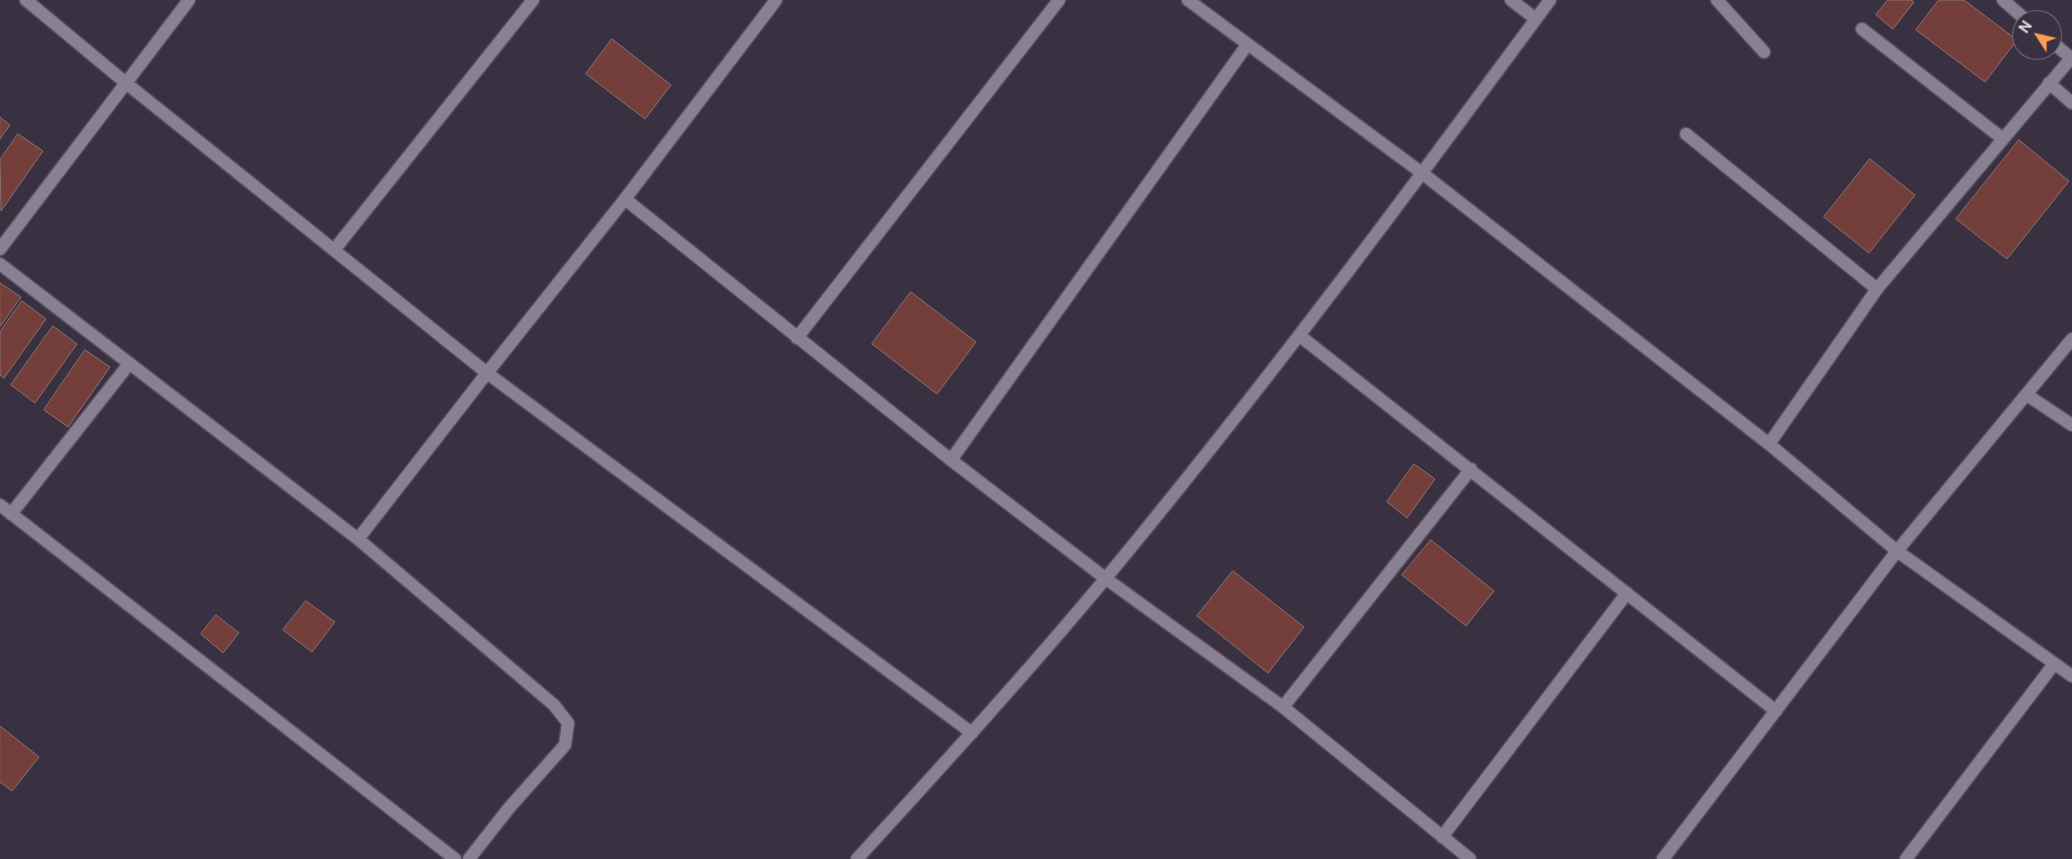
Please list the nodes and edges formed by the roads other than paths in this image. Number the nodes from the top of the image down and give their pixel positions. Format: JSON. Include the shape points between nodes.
{"nodes":[{"id":1,"x":26,"y":0,"type":"edge"},
{"id":2,"x":189,"y":0,"type":"edge"},
{"id":3,"x":533,"y":0,"type":"edge"},
{"id":4,"x":776,"y":0,"type":"edge"},
{"id":5,"x":1059,"y":0,"type":"edge"},
{"id":6,"x":1188,"y":0,"type":"edge"},
{"id":7,"x":1512,"y":0,"type":"edge"},
{"id":8,"x":1550,"y":0,"type":"edge"},
{"id":9,"x":1717,"y":0,"type":"edge"},
{"id":10,"x":2003,"y":0,"type":"edge"},
{"id":11,"x":2014,"y":10,"type":"edge"},
{"id":12,"x":1536,"y":19,"type":"junction"},
{"id":13,"x":1862,"y":29,"type":"dead end"},
{"id":14,"x":1247,"y":45,"type":"junction"},
{"id":15,"x":1764,"y":52,"type":"dead end"},
{"id":16,"x":2071,"y":57,"type":"edge"},
{"id":17,"x":126,"y":83,"type":"junction"},
{"id":18,"x":2049,"y":83,"type":"junction"},
{"id":19,"x":2072,"y":102,"type":"edge"},
{"id":20,"x":1686,"y":134,"type":"dead end"},
{"id":21,"x":2003,"y":139,"type":"junction"},
{"id":22,"x":1422,"y":173,"type":"junction"},
{"id":23,"x":625,"y":199,"type":"junction"},
{"id":24,"x":0,"y":249,"type":"edge"},
{"id":25,"x":334,"y":250,"type":"junction"},
{"id":26,"x":0,"y":264,"type":"edge"},
{"id":27,"x":1877,"y":289,"type":"junction"},
{"id":28,"x":1300,"y":336,"type":"junction"},
{"id":29,"x":798,"y":338,"type":"junction"},
{"id":30,"x":2072,"y":339,"type":"edge"},
{"id":31,"x":129,"y":364,"type":"junction"},
{"id":32,"x":487,"y":373,"type":"junction"},
{"id":33,"x":2027,"y":395,"type":"junction"},
{"id":34,"x":2072,"y":425,"type":"edge"},
{"id":35,"x":1769,"y":444,"type":"junction"},
{"id":36,"x":951,"y":460,"type":"junction"},
{"id":37,"x":1470,"y":469,"type":"junction"},
{"id":38,"x":0,"y":505,"type":"edge"},
{"id":39,"x":11,"y":514,"type":"junction"},
{"id":40,"x":358,"y":539,"type":"junction"},
{"id":41,"x":1897,"y":552,"type":"junction"},
{"id":42,"x":1105,"y":578,"type":"junction"},
{"id":43,"x":1627,"y":593,"type":"junction"},
{"id":44,"x":2054,"y":664,"type":"junction"},
{"id":45,"x":2072,"y":676,"type":"edge"},
{"id":46,"x":1283,"y":708,"type":"junction"},
{"id":47,"x":1776,"y":711,"type":"junction"},
{"id":48,"x":972,"y":733,"type":"junction"},
{"id":49,"x":1442,"y":837,"type":"junction"},
{"id":50,"x":455,"y":859,"type":"edge"},
{"id":51,"x":469,"y":859,"type":"edge"},
{"id":52,"x":857,"y":859,"type":"edge"},
{"id":53,"x":1470,"y":859,"type":"edge"},
{"id":54,"x":1663,"y":859,"type":"edge"},
{"id":55,"x":1906,"y":859,"type":"edge"}],
"edges":[{"from":1,"to":17,"type":"street"},
{"from":2,"to":17,"type":"street"},
{"from":3,"to":25,"type":"street"},
{"from":4,"to":23,"type":"street"},
{"from":5,"to":29,"type":"street"},
{"from":6,"to":14,"type":"street"},
{"from":7,"to":12,"type":"street"},
{"from":8,"to":12,"type":"street"},
{"from":9,"to":15,"type":"street"},
{"from":10,"to":11,"type":"street"},
{"from":12,"to":22,"type":"street"},
{"from":13,"to":21,"type":"street"},
{"from":14,"to":22,"type":"street"},
{"from":14,"to":36,"type":"street"},
{"from":16,"to":18,"type":"street"},
{"from":17,"to":24,"type":"street"},
{"from":17,"to":25,"type":"street"},
{"from":18,"to":19,"type":"street"},
{"from":18,"to":21,"type":"street"},
{"from":20,"to":27,"type":"street"},
{"from":21,"to":27,"type":"street"},
{"from":22,"to":28,"type":"street"},
{"from":22,"to":35,"type":"street"},
{"from":23,"to":29,"type":"street"},
{"from":23,"to":32,"type":"street"},
{"from":25,"to":32,"type":"street"},
{"from":26,"to":31,"type":"street"},
{"from":27,"to":35,"type":"street"},
{"from":28,"to":37,"type":"street"},
{"from":28,"to":42,"type":"street"},
{"from":29,"to":36,"type":"street"},
{"from":30,"to":33,"type":"street"},
{"from":31,"to":39,"type":"street"},
{"from":31,"to":40,"type":"street"},
{"from":32,"to":40,"type":"street"},
{"from":32,"to":48,"type":"street"},
{"from":33,"to":34,"type":"street"},
{"from":33,"to":41,"type":"street"},
{"from":35,"to":41,"type":"street"},
{"from":36,"to":42,"type":"street"},
{"from":37,"to":43,"type":"street"},
{"from":37,"to":46,"type":"street"},
{"from":38,"to":39,"type":"street"},
{"from":39,"to":50,"type":"street"},
{"from":40,"to":51,"type":"street","via":[[554,705],[568,723],[565,745]]},
{"from":41,"to":44,"type":"street"},
{"from":41,"to":47,"type":"street"},
{"from":42,"to":46,"type":"street"},
{"from":42,"to":48,"type":"street"},
{"from":43,"to":47,"type":"street"},
{"from":43,"to":49,"type":"street"},
{"from":44,"to":45,"type":"street"},
{"from":44,"to":55,"type":"street"},
{"from":46,"to":49,"type":"street"},
{"from":47,"to":54,"type":"street"},
{"from":48,"to":52,"type":"street"},
{"from":49,"to":53,"type":"street"}]}
